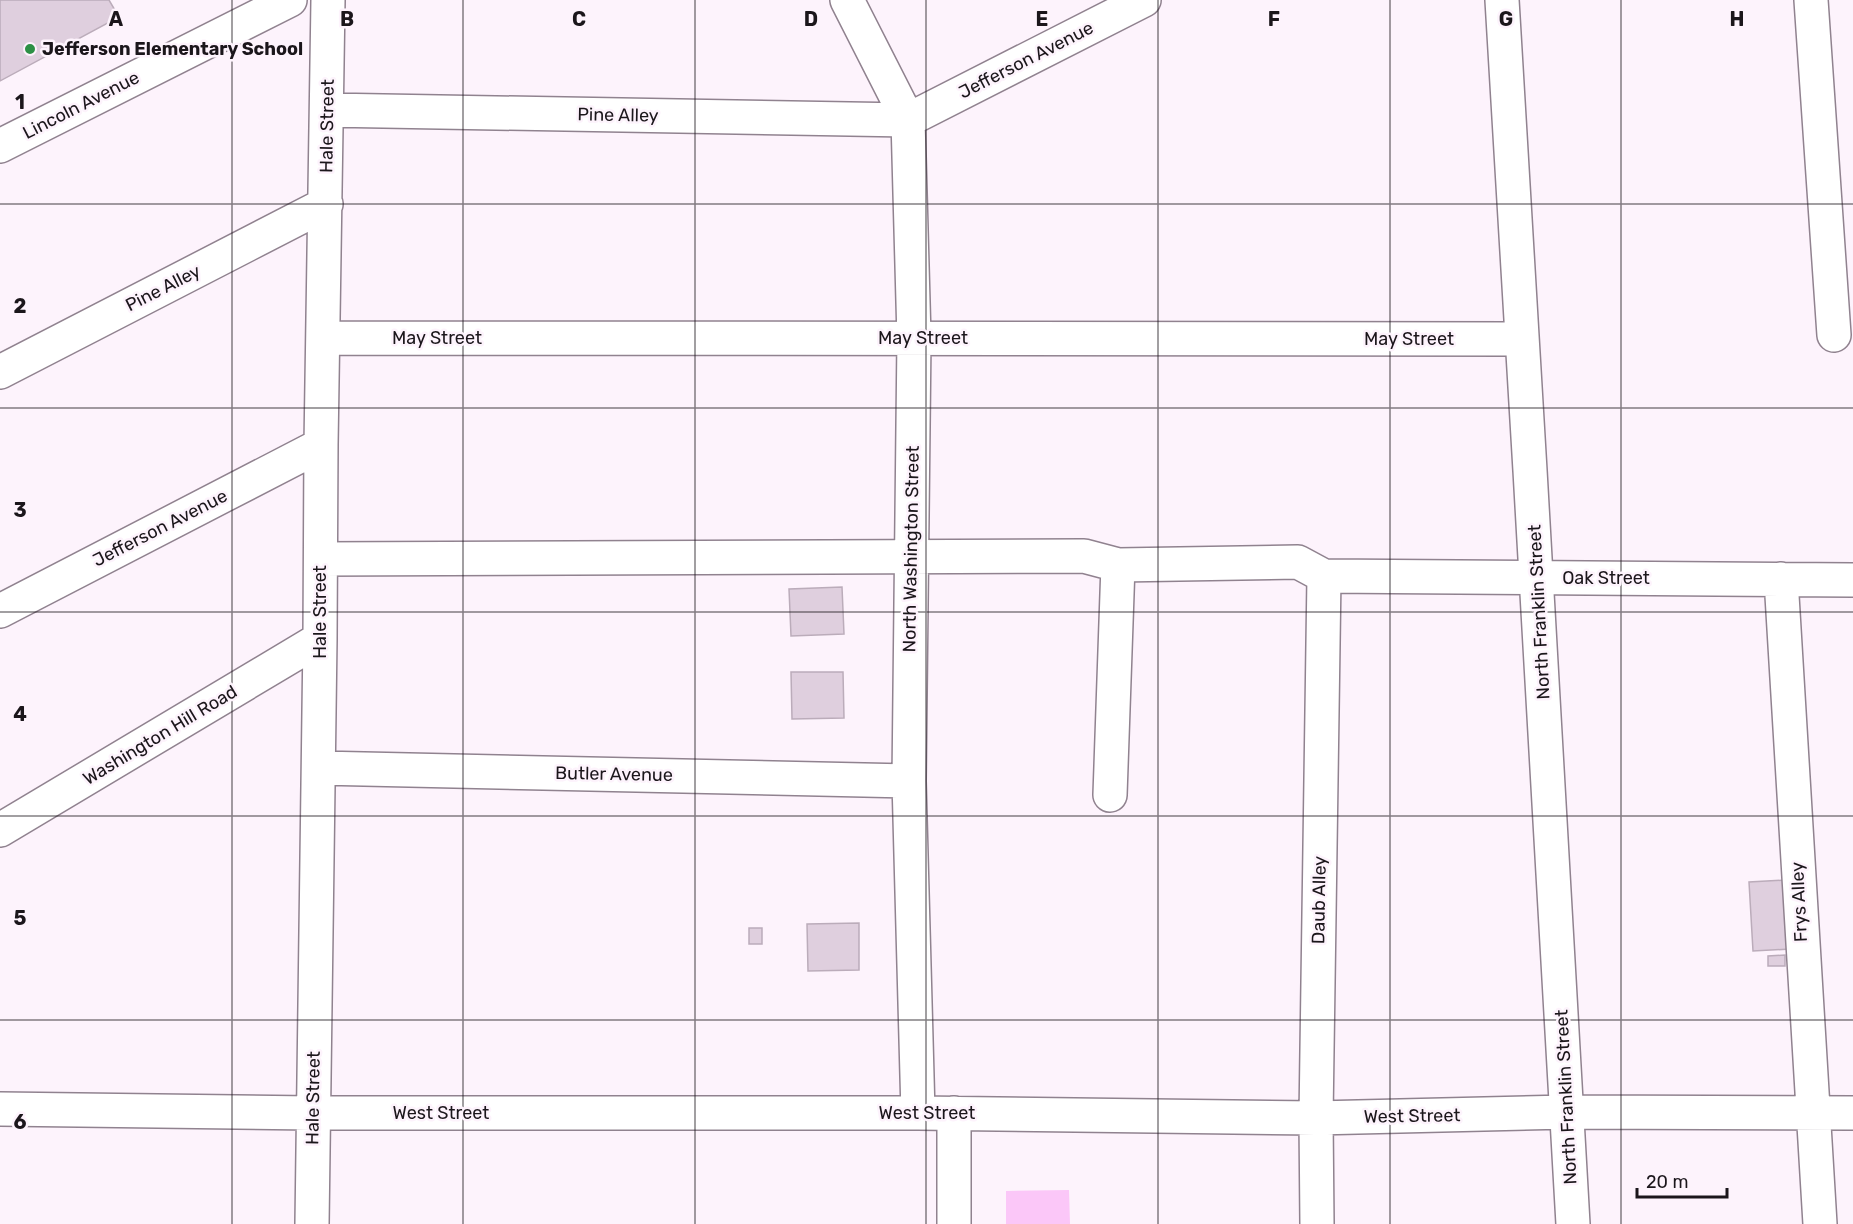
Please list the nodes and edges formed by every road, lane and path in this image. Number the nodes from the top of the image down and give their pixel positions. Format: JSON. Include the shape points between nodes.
{"nodes":[{"id":1,"x":290,"y":0,"type":"edge"},
{"id":2,"x":328,"y":0,"type":"edge"},
{"id":3,"x":848,"y":0,"type":"edge"},
{"id":4,"x":1144,"y":0,"type":"edge"},
{"id":5,"x":1502,"y":0,"type":"edge"},
{"id":6,"x":1811,"y":0,"type":"edge"},
{"id":7,"x":327,"y":110,"type":"junction"},
{"id":8,"x":908,"y":120,"type":"junction"},
{"id":9,"x":0,"y":146,"type":"edge"},
{"id":10,"x":326,"y":204,"type":"junction"},
{"id":11,"x":1834,"y":335,"type":"dead end"},
{"id":12,"x":324,"y":338,"type":"junction"},
{"id":13,"x":914,"y":338,"type":"junction"},
{"id":14,"x":1521,"y":339,"type":"junction"},
{"id":15,"x":0,"y":372,"type":"edge"},
{"id":16,"x":321,"y":445,"type":"junction"},
{"id":17,"x":911,"y":556,"type":"junction"},
{"id":18,"x":321,"y":559,"type":"junction"},
{"id":19,"x":1118,"y":565,"type":"junction"},
{"id":20,"x":1324,"y":576,"type":"junction"},
{"id":21,"x":1538,"y":577,"type":"junction"},
{"id":22,"x":1781,"y":579,"type":"junction"},
{"id":23,"x":1853,"y":580,"type":"edge"},
{"id":24,"x":0,"y":611,"type":"edge"},
{"id":25,"x":321,"y":639,"type":"junction"},
{"id":26,"x":319,"y":768,"type":"junction"},
{"id":27,"x":909,"y":781,"type":"junction"},
{"id":28,"x":1110,"y":795,"type":"dead end"},
{"id":29,"x":0,"y":830,"type":"edge"},
{"id":30,"x":0,"y":1109,"type":"edge"},
{"id":31,"x":1567,"y":1112,"type":"junction"},
{"id":32,"x":312,"y":1113,"type":"junction"},
{"id":33,"x":918,"y":1113,"type":"junction"},
{"id":34,"x":954,"y":1113,"type":"junction"},
{"id":35,"x":1814,"y":1113,"type":"junction"},
{"id":36,"x":1853,"y":1113,"type":"edge"},
{"id":37,"x":1316,"y":1118,"type":"junction"},
{"id":38,"x":312,"y":1224,"type":"edge"},
{"id":39,"x":954,"y":1224,"type":"edge"},
{"id":40,"x":1317,"y":1224,"type":"edge"},
{"id":41,"x":1573,"y":1224,"type":"edge"},
{"id":42,"x":1820,"y":1224,"type":"edge"}],
"edges":[{"from":1,"to":9,"type":"street","name":"Lincoln Avenue"},
{"from":2,"to":7,"type":"street","name":"Hale Street"},
{"from":3,"to":8,"type":"street","name":"North Washington Street"},
{"from":4,"to":8,"type":"street","name":"Jefferson Avenue"},
{"from":5,"to":14,"type":"street","name":"North Franklin Street"},
{"from":6,"to":11,"type":"street"},
{"from":7,"to":8,"type":"street","name":"Pine Alley"},
{"from":7,"to":10,"type":"street","name":"Hale Street"},
{"from":8,"to":13,"type":"street","name":"North Washington Street"},
{"from":10,"to":12,"type":"street","name":"Hale Street"},
{"from":10,"to":15,"type":"street","name":"Pine Alley"},
{"from":12,"to":13,"type":"street","name":"May Street"},
{"from":12,"to":16,"type":"street","name":"Hale Street"},
{"from":13,"to":14,"type":"street","name":"May Street"},
{"from":13,"to":17,"type":"street","name":"North Washington Street"},
{"from":14,"to":21,"type":"street","name":"North Franklin Street"},
{"from":16,"to":18,"type":"street","name":"Hale Street"},
{"from":16,"to":24,"type":"street","name":"Jefferson Avenue"},
{"from":17,"to":18,"type":"street"},
{"from":17,"to":19,"type":"street","via":[[1084,556]]},
{"from":17,"to":27,"type":"street","name":"North Washington Street"},
{"from":18,"to":25,"type":"street","name":"Hale Street"},
{"from":19,"to":20,"type":"street","via":[[1298,562]]},
{"from":19,"to":28,"type":"street"},
{"from":20,"to":21,"type":"street","name":"Oak Street"},
{"from":20,"to":37,"type":"street","name":"Daub Alley"},
{"from":21,"to":22,"type":"street","name":"Oak Street"},
{"from":21,"to":31,"type":"street","name":"North Franklin Street"},
{"from":22,"to":23,"type":"street","name":"Oak Street"},
{"from":22,"to":35,"type":"street","name":"Frys Alley"},
{"from":25,"to":26,"type":"street","name":"Hale Street"},
{"from":25,"to":29,"type":"street","name":"Washington Hill Road"},
{"from":26,"to":27,"type":"street","name":"Butler Avenue"},
{"from":26,"to":32,"type":"street","name":"Hale Street"},
{"from":27,"to":33,"type":"street","name":"North Washington Street"},
{"from":30,"to":32,"type":"street","name":"West Street"},
{"from":31,"to":35,"type":"street","name":"West Street"},
{"from":31,"to":37,"type":"street","name":"West Street"},
{"from":31,"to":41,"type":"street","name":"North Franklin Street"},
{"from":32,"to":33,"type":"street","name":"West Street"},
{"from":32,"to":38,"type":"street","name":"Hale Street"},
{"from":33,"to":34,"type":"street","name":"West Street"},
{"from":34,"to":37,"type":"street","name":"West Street"},
{"from":34,"to":39,"type":"street"},
{"from":35,"to":36,"type":"street","name":"West Street"},
{"from":35,"to":42,"type":"street","name":"Frys Alley"},
{"from":37,"to":40,"type":"street","name":"Daub Alley"}]}
